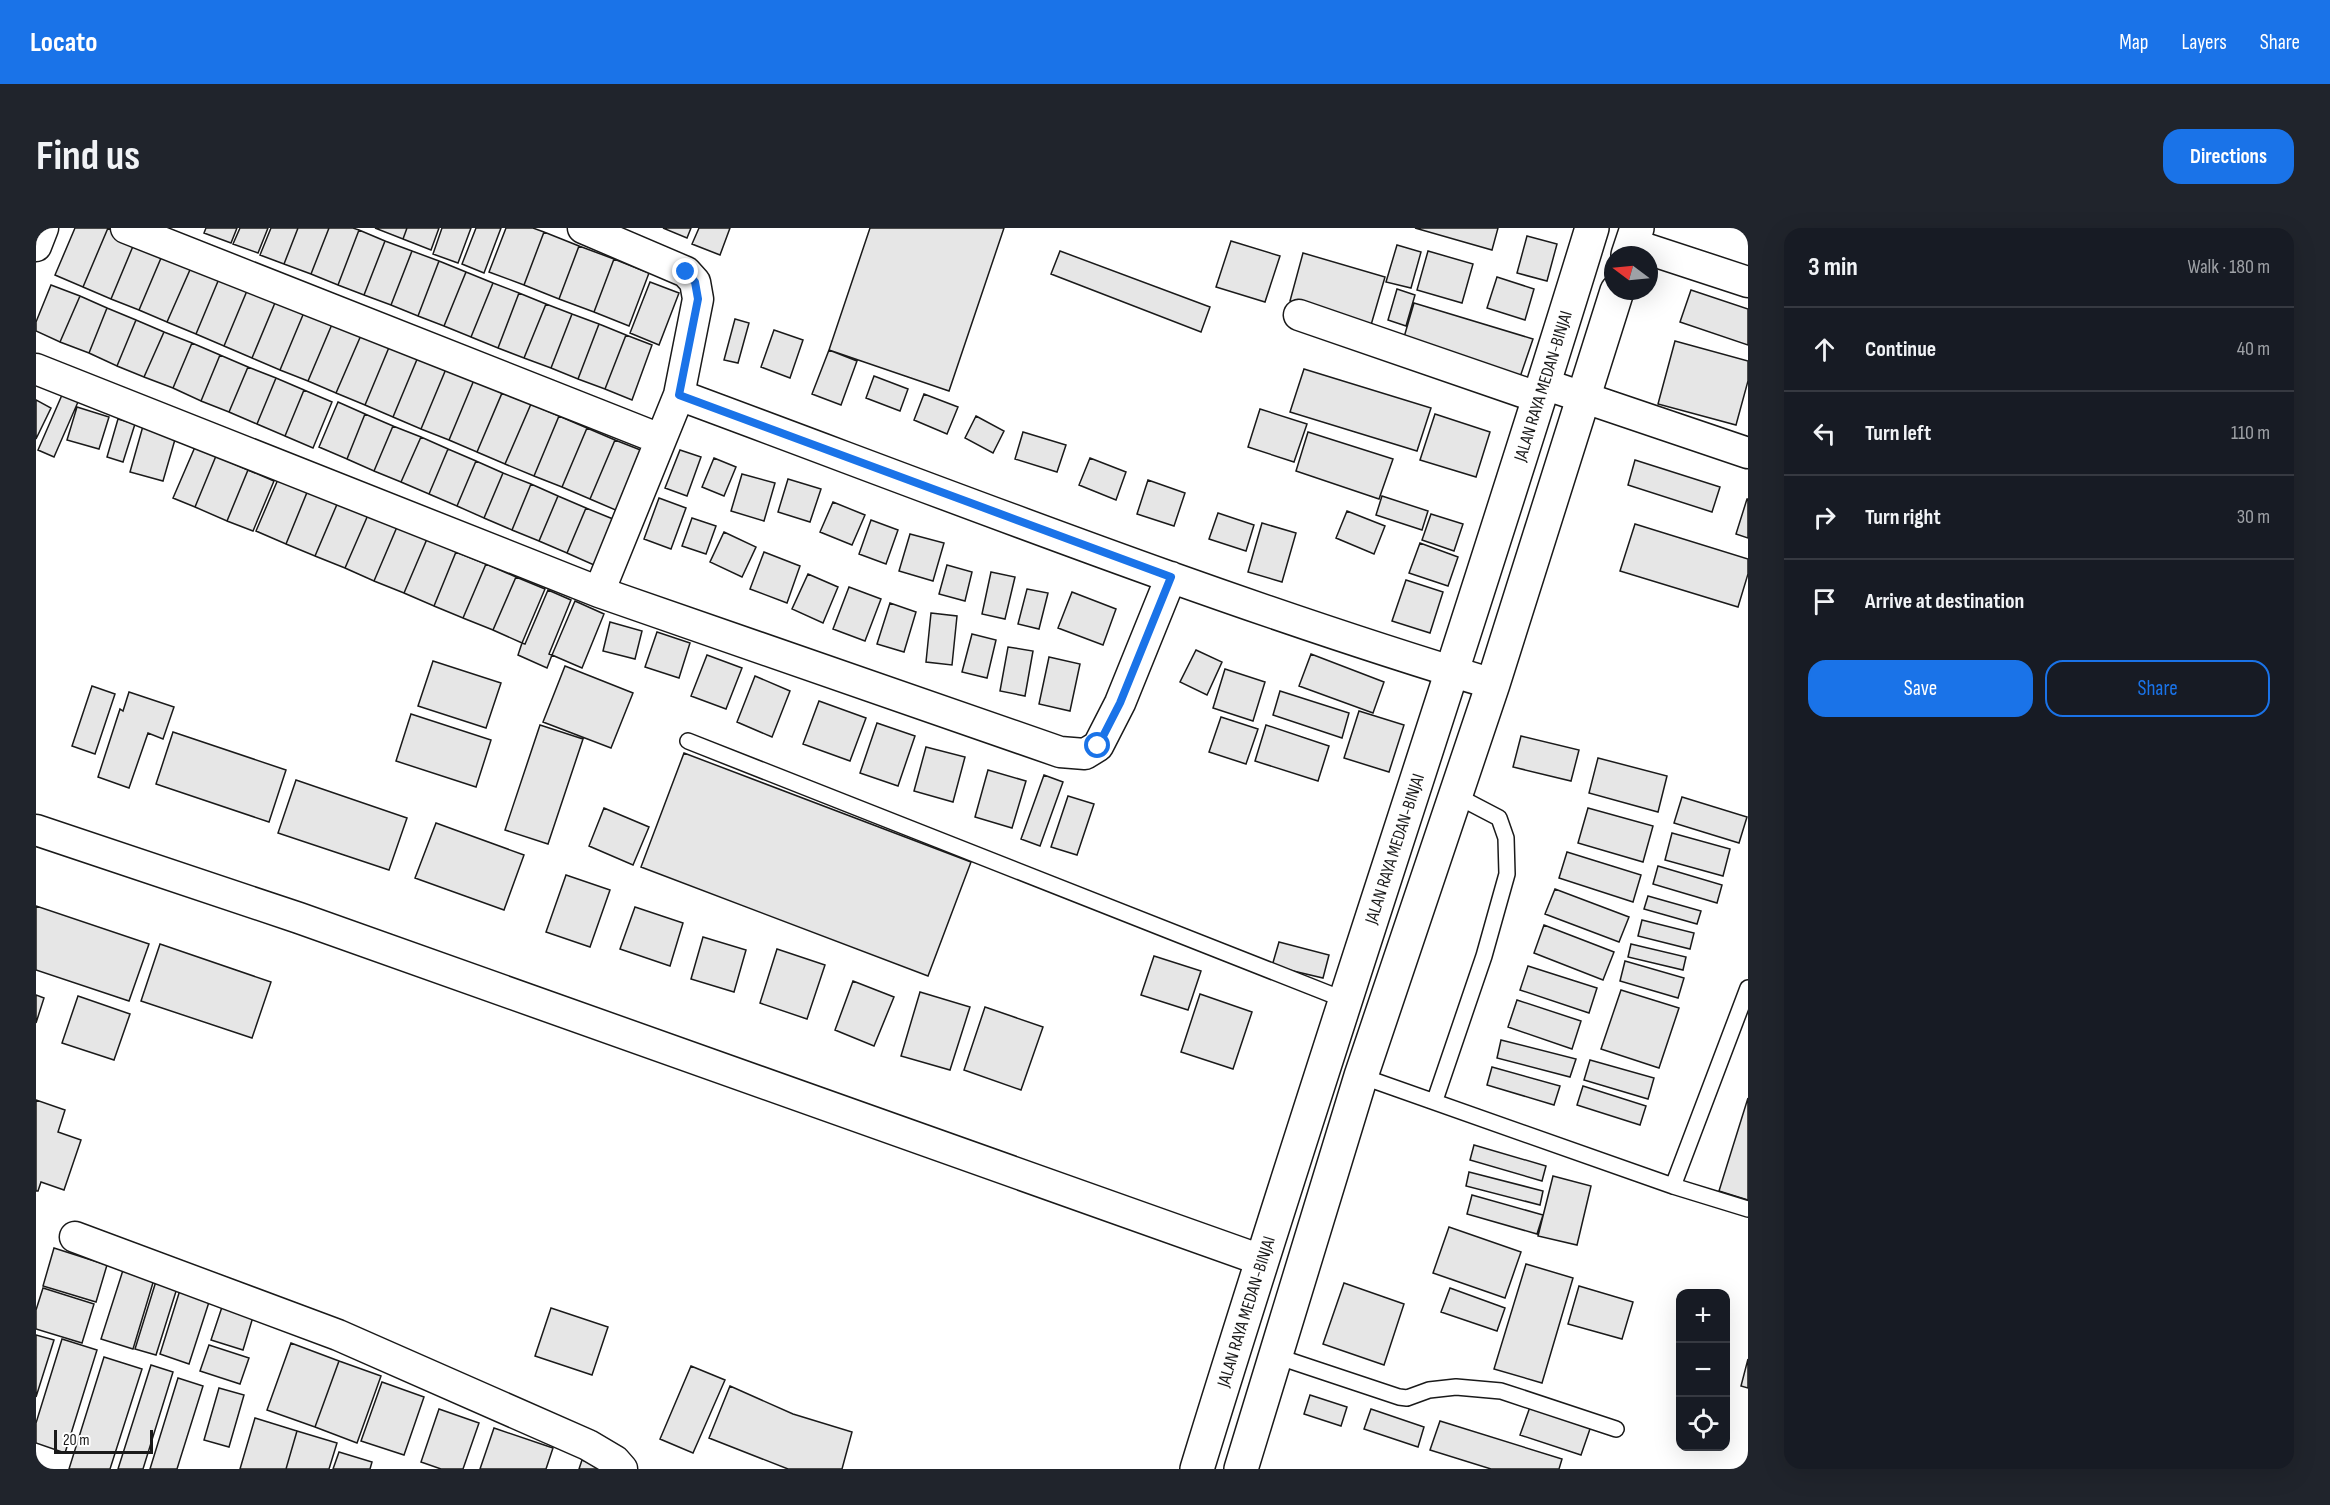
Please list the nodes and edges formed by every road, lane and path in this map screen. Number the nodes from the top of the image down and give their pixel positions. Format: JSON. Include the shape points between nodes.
{"nodes":[{"id":1,"x":44,"y":228,"type":"edge"},
{"id":2,"x":126,"y":228,"type":"edge"},
{"id":3,"x":583,"y":228,"type":"edge"},
{"id":4,"x":1592,"y":228,"type":"edge"},
{"id":5,"x":1632,"y":242,"type":"edge"},
{"id":6,"x":36,"y":246,"type":"edge"},
{"id":7,"x":1748,"y":282,"type":"edge"},
{"id":8,"x":1614,"y":300,"type":"edge"},
{"id":9,"x":1299,"y":315,"type":"dead end"},
{"id":10,"x":36,"y":369,"type":"edge"},
{"id":11,"x":1542,"y":391,"type":"junction"},
{"id":12,"x":679,"y":395,"type":"junction"},
{"id":13,"x":1583,"y":396,"type":"junction"},
{"id":14,"x":660,"y":440,"type":"junction"},
{"id":15,"x":1748,"y":453,"type":"edge"},
{"id":16,"x":1171,"y":577,"type":"junction"},
{"id":17,"x":599,"y":592,"type":"junction"},
{"id":18,"x":1452,"y":672,"type":"junction"},
{"id":19,"x":1493,"y":684,"type":"junction"},
{"id":20,"x":688,"y":741,"type":"dead end"},
{"id":21,"x":1455,"y":795,"type":"junction"},
{"id":22,"x":36,"y":830,"type":"edge"},
{"id":23,"x":1748,"y":988,"type":"edge"},
{"id":24,"x":1345,"y":1000,"type":"junction"},
{"id":25,"x":1361,"y":1076,"type":"junction"},
{"id":26,"x":1435,"y":1100,"type":"junction"},
{"id":27,"x":1673,"y":1186,"type":"junction"},
{"id":28,"x":1748,"y":1209,"type":"edge"},
{"id":29,"x":75,"y":1237,"type":"dead end"},
{"id":30,"x":1261,"y":1260,"type":"junction"},
{"id":31,"x":1276,"y":1356,"type":"junction"},
{"id":32,"x":1616,"y":1429,"type":"dead end"},
{"id":33,"x":622,"y":1469,"type":"edge"},
{"id":34,"x":1197,"y":1469,"type":"edge"},
{"id":35,"x":1241,"y":1469,"type":"edge"}],
"edges":[{"from":1,"to":6,"type":"street"},
{"from":2,"to":14,"type":"street"},
{"from":3,"to":12,"type":"street","via":[[686,272],[695,282],[698,299]]},
{"from":4,"to":11,"type":"highway","name":"JALAN RAYA MEDAN-BINJAI"},
{"from":5,"to":7,"type":"street"},
{"from":8,"to":13,"type":"highway"},
{"from":9,"to":11,"type":"street"},
{"from":10,"to":17,"type":"street"},
{"from":11,"to":13,"type":"street"},
{"from":11,"to":18,"type":"highway","name":"JALAN RAYA MEDAN-BINJAI"},
{"from":12,"to":14,"type":"street"},
{"from":12,"to":16,"type":"street"},
{"from":13,"to":15,"type":"street"},
{"from":13,"to":19,"type":"highway"},
{"from":14,"to":17,"type":"street"},
{"from":16,"to":17,"type":"street","via":[[1120,703],[1098,746],[1085,754],[1060,752]]},
{"from":16,"to":18,"type":"street"},
{"from":18,"to":19,"type":"street"},
{"from":18,"to":24,"type":"highway","name":"JALAN RAYA MEDAN-BINJAI"},
{"from":19,"to":21,"type":"highway"},
{"from":20,"to":24,"type":"lane"},
{"from":21,"to":25,"type":"highway"},
{"from":21,"to":26,"type":"lane","via":[[1499,819],[1506,838],[1507,874]]},
{"from":22,"to":30,"type":"street","via":[[299,918]]},
{"from":23,"to":27,"type":"lane"},
{"from":24,"to":30,"type":"highway","name":"JALAN RAYA MEDAN-BINJAI"},
{"from":25,"to":26,"type":"lane"},
{"from":25,"to":31,"type":"highway"},
{"from":26,"to":27,"type":"lane"},
{"from":27,"to":28,"type":"lane"},
{"from":29,"to":33,"type":"street","via":[[338,1335],[588,1445]]},
{"from":30,"to":34,"type":"highway","name":"JALAN RAYA MEDAN-BINJAI"},
{"from":31,"to":32,"type":"lane","via":[[1407,1398],[1456,1387],[1501,1391]]},
{"from":31,"to":35,"type":"highway"}]}
